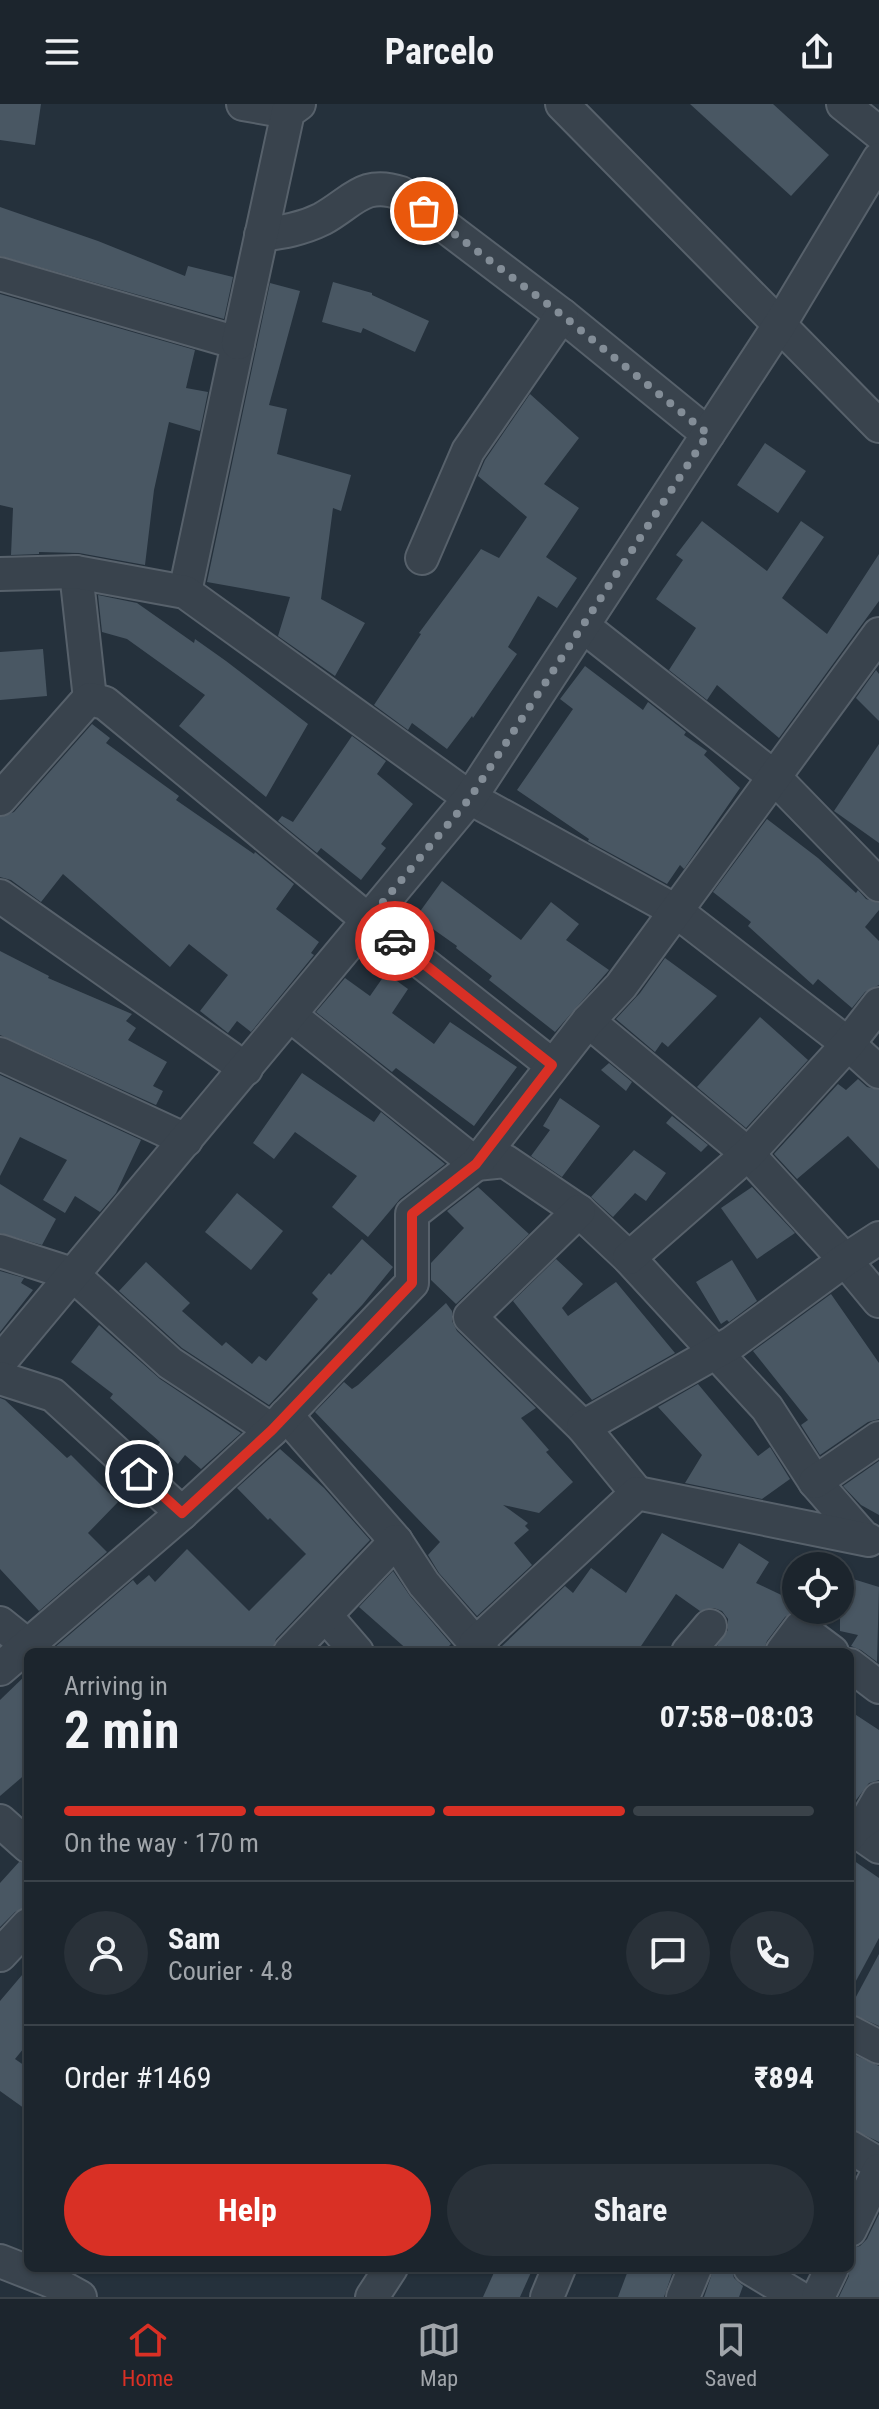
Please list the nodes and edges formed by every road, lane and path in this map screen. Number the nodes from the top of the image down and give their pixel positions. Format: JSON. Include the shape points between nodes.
{"nodes":[{"id":1,"x":243,"y":104,"type":"edge"},
{"id":2,"x":562,"y":104,"type":"edge"},
{"id":3,"x":843,"y":104,"type":"edge"},
{"id":4,"x":293,"y":108,"type":"edge"},
{"id":5,"x":879,"y":133,"type":"edge"},
{"id":6,"x":879,"y":159,"type":"edge"},
{"id":7,"x":870,"y":196,"type":"edge"},
{"id":8,"x":261,"y":235,"type":"junction"},
{"id":9,"x":0,"y":274,"type":"edge"},
{"id":10,"x":562,"y":315,"type":"junction"},
{"id":11,"x":780,"y":324,"type":"junction"},
{"id":12,"x":238,"y":343,"type":"junction"},
{"id":13,"x":879,"y":426,"type":"edge"},
{"id":14,"x":708,"y":434,"type":"junction"},
{"id":15,"x":422,"y":558,"type":"dead end"},
{"id":16,"x":76,"y":572,"type":"junction"},
{"id":17,"x":0,"y":574,"type":"edge"},
{"id":18,"x":185,"y":592,"type":"junction"},
{"id":19,"x":583,"y":626,"type":"junction"},
{"id":20,"x":879,"y":634,"type":"edge"},
{"id":21,"x":90,"y":699,"type":"junction"},
{"id":22,"x":773,"y":776,"type":"junction"},
{"id":23,"x":470,"y":798,"type":"junction"},
{"id":24,"x":0,"y":799,"type":"edge"},
{"id":25,"x":879,"y":885,"type":"edge"},
{"id":26,"x":0,"y":896,"type":"edge"},
{"id":27,"x":676,"y":911,"type":"junction"},
{"id":28,"x":368,"y":920,"type":"junction"},
{"id":29,"x":879,"y":1004,"type":"edge"},
{"id":30,"x":290,"y":1015,"type":"junction"},
{"id":31,"x":588,"y":1021,"type":"junction"},
{"id":32,"x":848,"y":1044,"type":"junction"},
{"id":33,"x":0,"y":1054,"type":"edge"},
{"id":34,"x":552,"y":1065,"type":"junction"},
{"id":35,"x":246,"y":1069,"type":"junction"},
{"id":36,"x":879,"y":1072,"type":"edge"},
{"id":37,"x":186,"y":1140,"type":"junction"},
{"id":38,"x":748,"y":1154,"type":"junction"},
{"id":39,"x":476,"y":1164,"type":"junction"},
{"id":40,"x":579,"y":1211,"type":"junction"},
{"id":41,"x":879,"y":1238,"type":"edge"},
{"id":42,"x":0,"y":1251,"type":"edge"},
{"id":43,"x":629,"y":1258,"type":"junction"},
{"id":44,"x":845,"y":1260,"type":"junction"},
{"id":45,"x":72,"y":1274,"type":"junction"},
{"id":46,"x":879,"y":1301,"type":"edge"},
{"id":47,"x":715,"y":1353,"type":"junction"},
{"id":48,"x":0,"y":1362,"type":"edge"},
{"id":49,"x":0,"y":1378,"type":"edge"},
{"id":50,"x":279,"y":1422,"type":"junction"},
{"id":51,"x":583,"y":1427,"type":"junction"},
{"id":52,"x":879,"y":1438,"type":"edge"},
{"id":53,"x":815,"y":1482,"type":"junction"},
{"id":54,"x":637,"y":1493,"type":"junction"},
{"id":55,"x":182,"y":1513,"type":"junction"},
{"id":56,"x":396,"y":1541,"type":"junction"},
{"id":57,"x":872,"y":1541,"type":"edge"},
{"id":58,"x":326,"y":1616,"type":"junction"},
{"id":59,"x":0,"y":1623,"type":"edge"},
{"id":60,"x":710,"y":1626,"type":"dead end"},
{"id":61,"x":32,"y":1648,"type":"edge"},
{"id":62,"x":34,"y":1648,"type":"edge"},
{"id":63,"x":294,"y":1648,"type":"edge"},
{"id":64,"x":354,"y":1648,"type":"edge"},
{"id":65,"x":479,"y":1648,"type":"edge"},
{"id":66,"x":691,"y":1648,"type":"edge"},
{"id":67,"x":785,"y":1648,"type":"edge"},
{"id":68,"x":827,"y":1648,"type":"edge"},
{"id":69,"x":24,"y":1654,"type":"edge"},
{"id":70,"x":854,"y":1668,"type":"edge"},
{"id":71,"x":0,"y":1669,"type":"edge"},
{"id":72,"x":879,"y":1687,"type":"edge"},
{"id":73,"x":879,"y":1799,"type":"edge"},
{"id":74,"x":0,"y":1821,"type":"edge"},
{"id":75,"x":854,"y":1829,"type":"edge"},
{"id":76,"x":854,"y":1833,"type":"edge"},
{"id":77,"x":24,"y":1842,"type":"edge"},
{"id":78,"x":879,"y":1847,"type":"edge"},
{"id":79,"x":24,"y":1929,"type":"edge"},
{"id":80,"x":0,"y":1955,"type":"edge"},
{"id":81,"x":854,"y":2034,"type":"edge"},
{"id":82,"x":879,"y":2047,"type":"edge"},
{"id":83,"x":854,"y":2150,"type":"edge"},
{"id":84,"x":879,"y":2167,"type":"edge"},
{"id":85,"x":854,"y":2221,"type":"edge"},
{"id":86,"x":0,"y":2261,"type":"edge"},
{"id":87,"x":24,"y":2270,"type":"edge"},
{"id":88,"x":28,"y":2272,"type":"edge"},
{"id":89,"x":388,"y":2272,"type":"edge"},
{"id":90,"x":557,"y":2272,"type":"edge"},
{"id":91,"x":693,"y":2272,"type":"edge"},
{"id":92,"x":757,"y":2272,"type":"edge"},
{"id":93,"x":830,"y":2272,"type":"edge"},
{"id":94,"x":80,"y":2297,"type":"edge"},
{"id":95,"x":372,"y":2297,"type":"edge"},
{"id":96,"x":547,"y":2297,"type":"edge"},
{"id":97,"x":683,"y":2297,"type":"edge"},
{"id":98,"x":798,"y":2297,"type":"edge"},
{"id":99,"x":818,"y":2297,"type":"edge"}],
"edges":[{"from":1,"to":4,"type":"street"},
{"from":2,"to":11,"type":"street"},
{"from":3,"to":5,"type":"street"},
{"from":4,"to":8,"type":"street"},
{"from":6,"to":7,"type":"street"},
{"from":7,"to":11,"type":"street"},
{"from":8,"to":10,"type":"street","via":[[300,228],[370,189],[385,188],[401,193]]},
{"from":8,"to":12,"type":"street"},
{"from":9,"to":12,"type":"street"},
{"from":10,"to":14,"type":"street"},
{"from":10,"to":15,"type":"street","via":[[468,451]]},
{"from":11,"to":13,"type":"street"},
{"from":11,"to":14,"type":"street"},
{"from":12,"to":18,"type":"street"},
{"from":14,"to":19,"type":"street"},
{"from":16,"to":17,"type":"street"},
{"from":16,"to":18,"type":"street"},
{"from":16,"to":21,"type":"street"},
{"from":18,"to":23,"type":"street"},
{"from":19,"to":22,"type":"street"},
{"from":19,"to":23,"type":"street"},
{"from":20,"to":22,"type":"street"},
{"from":21,"to":24,"type":"street"},
{"from":21,"to":28,"type":"street","via":[[105,703]]},
{"from":22,"to":25,"type":"street"},
{"from":22,"to":27,"type":"street"},
{"from":23,"to":27,"type":"street"},
{"from":23,"to":28,"type":"street"},
{"from":26,"to":35,"type":"street"},
{"from":27,"to":31,"type":"street"},
{"from":27,"to":32,"type":"street"},
{"from":28,"to":30,"type":"street"},
{"from":28,"to":34,"type":"street"},
{"from":29,"to":32,"type":"street"},
{"from":30,"to":35,"type":"street"},
{"from":30,"to":39,"type":"street"},
{"from":31,"to":34,"type":"street"},
{"from":31,"to":38,"type":"street"},
{"from":32,"to":36,"type":"street"},
{"from":32,"to":38,"type":"street"},
{"from":33,"to":37,"type":"street"},
{"from":34,"to":39,"type":"street"},
{"from":35,"to":37,"type":"street"},
{"from":37,"to":45,"type":"street"},
{"from":38,"to":43,"type":"street"},
{"from":38,"to":44,"type":"street"},
{"from":39,"to":40,"type":"street","via":[[505,1161]]},
{"from":39,"to":50,"type":"street","via":[[412,1214],[412,1283]]},
{"from":40,"to":43,"type":"street"},
{"from":40,"to":51,"type":"street","via":[[470,1317]]},
{"from":41,"to":44,"type":"street"},
{"from":42,"to":45,"type":"street"},
{"from":43,"to":47,"type":"street"},
{"from":44,"to":46,"type":"street"},
{"from":44,"to":47,"type":"street"},
{"from":45,"to":48,"type":"street"},
{"from":45,"to":50,"type":"street","via":[[170,1363]]},
{"from":47,"to":51,"type":"street"},
{"from":47,"to":53,"type":"street","via":[[767,1408]]},
{"from":49,"to":55,"type":"street","via":[[53,1395]]},
{"from":50,"to":55,"type":"street"},
{"from":50,"to":56,"type":"street"},
{"from":51,"to":54,"type":"street"},
{"from":52,"to":53,"type":"street"},
{"from":53,"to":57,"type":"street"},
{"from":54,"to":57,"type":"street"},
{"from":54,"to":65,"type":"street"},
{"from":55,"to":62,"type":"street"},
{"from":56,"to":58,"type":"street"},
{"from":56,"to":65,"type":"street","via":[[424,1584]]},
{"from":58,"to":63,"type":"street"},
{"from":58,"to":64,"type":"street"},
{"from":59,"to":61,"type":"street"},
{"from":60,"to":66,"type":"street"},
{"from":67,"to":68,"type":"street","via":[[800,1628]]},
{"from":69,"to":71,"type":"street"},
{"from":70,"to":72,"type":"street"},
{"from":73,"to":75,"type":"street"},
{"from":74,"to":77,"type":"street"},
{"from":76,"to":78,"type":"street"},
{"from":79,"to":80,"type":"street"},
{"from":81,"to":82,"type":"street"},
{"from":83,"to":84,"type":"street"},
{"from":84,"to":85,"type":"street"},
{"from":86,"to":87,"type":"street"},
{"from":88,"to":94,"type":"street"},
{"from":89,"to":95,"type":"street"},
{"from":90,"to":96,"type":"street"},
{"from":91,"to":97,"type":"street"},
{"from":92,"to":98,"type":"street"},
{"from":93,"to":99,"type":"street"}]}
